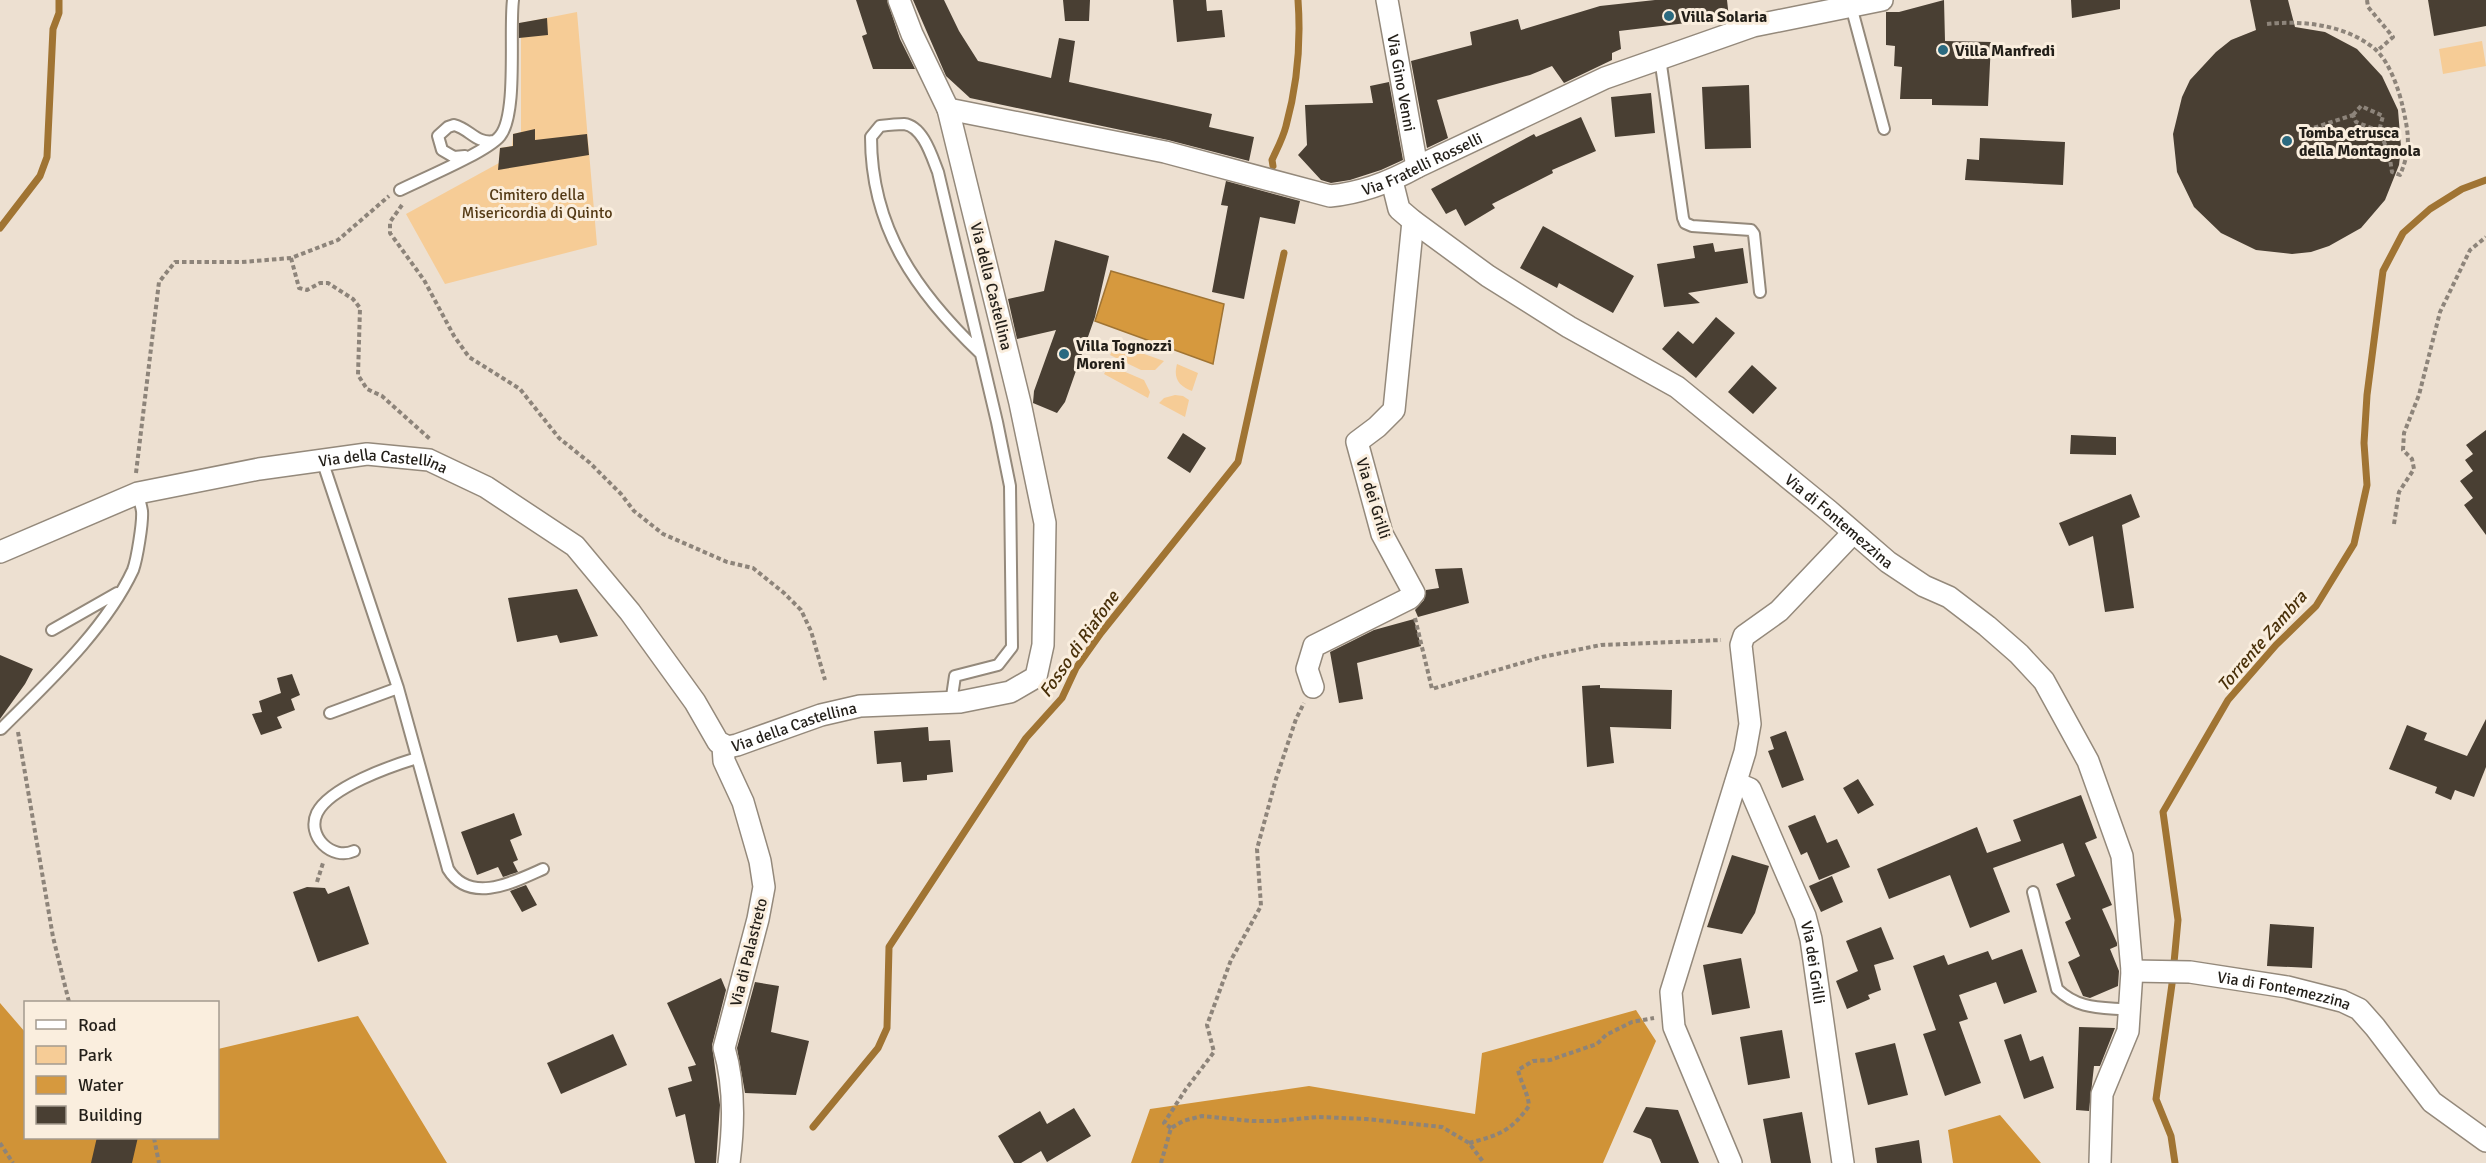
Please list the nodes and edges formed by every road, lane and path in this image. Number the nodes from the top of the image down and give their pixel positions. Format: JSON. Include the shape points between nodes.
{"nodes":[{"id":1,"x":513,"y":0,"type":"edge"},
{"id":2,"x":898,"y":0,"type":"edge"},
{"id":3,"x":1387,"y":0,"type":"edge"},
{"id":4,"x":1882,"y":0,"type":"edge"},
{"id":5,"x":2367,"y":0,"type":"edge"},
{"id":6,"x":1851,"y":6,"type":"junction"},
{"id":7,"x":2267,"y":24,"type":"dead end"},
{"id":8,"x":2377,"y":51,"type":"junction"},
{"id":9,"x":1660,"y":58,"type":"junction"},
{"id":10,"x":948,"y":109,"type":"junction"},
{"id":11,"x":2353,"y":116,"type":"junction"},
{"id":12,"x":1884,"y":129,"type":"dead end"},
{"id":13,"x":2307,"y":130,"type":"dead end"},
{"id":14,"x":2379,"y":131,"type":"junction"},
{"id":15,"x":494,"y":141,"type":"junction"},
{"id":16,"x":474,"y":153,"type":"junction"},
{"id":17,"x":1416,"y":166,"type":"junction"},
{"id":18,"x":1392,"y":181,"type":"junction"},
{"id":19,"x":400,"y":190,"type":"junction"},
{"id":20,"x":1413,"y":221,"type":"junction"},
{"id":21,"x":2486,"y":237,"type":"edge"},
{"id":22,"x":291,"y":258,"type":"junction"},
{"id":23,"x":1760,"y":292,"type":"dead end"},
{"id":24,"x":981,"y":354,"type":"junction"},
{"id":25,"x":139,"y":447,"type":"dead end"},
{"id":26,"x":322,"y":460,"type":"junction"},
{"id":27,"x":436,"y":463,"type":"junction"},
{"id":28,"x":138,"y":493,"type":"junction"},
{"id":29,"x":2394,"y":524,"type":"dead end"},
{"id":30,"x":1853,"y":532,"type":"junction"},
{"id":31,"x":0,"y":552,"type":"edge"},
{"id":32,"x":119,"y":592,"type":"junction"},
{"id":33,"x":1410,"y":598,"type":"junction"},
{"id":34,"x":52,"y":630,"type":"dead end"},
{"id":35,"x":1743,"y":639,"type":"junction"},
{"id":36,"x":825,"y":680,"type":"dead end"},
{"id":37,"x":1313,"y":687,"type":"joint"},
{"id":38,"x":399,"y":688,"type":"junction"},
{"id":39,"x":951,"y":703,"type":"junction"},
{"id":40,"x":330,"y":713,"type":"dead end"},
{"id":41,"x":14,"y":716,"type":"junction"},
{"id":42,"x":1,"y":729,"type":"edge"},
{"id":43,"x":723,"y":746,"type":"junction"},
{"id":44,"x":417,"y":758,"type":"junction"},
{"id":45,"x":1736,"y":783,"type":"junction"},
{"id":46,"x":354,"y":851,"type":"dead end"},
{"id":47,"x":543,"y":869,"type":"dead end"},
{"id":48,"x":2033,"y":892,"type":"dead end"},
{"id":49,"x":2132,"y":971,"type":"junction"},
{"id":50,"x":69,"y":1001,"type":"edge"},
{"id":51,"x":2130,"y":1010,"type":"junction"},
{"id":52,"x":1673,"y":1016,"type":"junction"},
{"id":53,"x":1172,"y":1128,"type":"junction"},
{"id":54,"x":154,"y":1139,"type":"edge"},
{"id":55,"x":2486,"y":1141,"type":"edge"},
{"id":56,"x":0,"y":1143,"type":"edge"},
{"id":57,"x":1469,"y":1143,"type":"junction"},
{"id":58,"x":13,"y":1163,"type":"edge"},
{"id":59,"x":159,"y":1163,"type":"edge"},
{"id":60,"x":729,"y":1163,"type":"edge"},
{"id":61,"x":1161,"y":1163,"type":"edge"},
{"id":62,"x":1484,"y":1163,"type":"edge"},
{"id":63,"x":1731,"y":1163,"type":"edge"},
{"id":64,"x":1843,"y":1163,"type":"edge"},
{"id":65,"x":2100,"y":1163,"type":"edge"}],
"edges":[{"from":1,"to":15,"type":"lane","via":[[508,120]]},
{"from":2,"to":10,"type":"street","name":"Via della Castellina"},
{"from":3,"to":17,"type":"street","name":"Via Gino Venni"},
{"from":4,"to":6,"type":"street","name":"Via Fratelli Rosselli"},
{"from":5,"to":8,"type":"path","via":[[2368,7],[2393,37]]},
{"from":6,"to":9,"type":"street","name":"Via Fratelli Rosselli","via":[[1753,26]]},
{"from":6,"to":12,"type":"lane"},
{"from":7,"to":8,"type":"path","via":[[2309,23],[2352,35]]},
{"from":8,"to":14,"type":"path","via":[[2397,88],[2407,126],[2410,144],[2400,175],[2392,172]]},
{"from":9,"to":17,"type":"street","name":"Via Fratelli Rosselli","via":[[1605,78]]},
{"from":9,"to":23,"type":"lane","via":[[1685,223],[1751,230]]},
{"from":10,"to":18,"type":"street","name":"Via Fratelli Rosselli","via":[[1165,152],[1330,196]]},
{"from":10,"to":39,"type":"street","name":"Via della Castellina","via":[[1020,403],[1045,523],[1043,645],[1036,677],[1010,692]]},
{"from":11,"to":13,"type":"path"},
{"from":11,"to":14,"type":"path","via":[[2356,122]]},
{"from":11,"to":14,"type":"path","via":[[2361,106],[2383,116]]},
{"from":15,"to":16,"type":"lane"},
{"from":15,"to":16,"type":"lane","via":[[478,140],[454,125],[438,136],[448,155]]},
{"from":16,"to":19,"type":"lane"},
{"from":17,"to":18,"type":"street","name":"Via Fratelli Rosselli"},
{"from":18,"to":20,"type":"street","name":"Via di Fontemezzina","via":[[1399,209]]},
{"from":19,"to":22,"type":"path","via":[[338,240]]},
{"from":19,"to":36,"type":"path","via":[[404,202],[390,222],[390,233],[424,280],[469,357],[520,388],[559,438],[663,534],[727,562],[753,568],[784,593],[801,610]]},
{"from":20,"to":30,"type":"street","name":"Via di Fontemezzina","via":[[1488,276],[1569,327],[1677,387]]},
{"from":20,"to":33,"type":"street","name":"Via dei Grilli","via":[[1394,410],[1357,442],[1382,534],[1414,593]]},
{"from":21,"to":29,"type":"path","via":[[2470,250],[2440,312],[2420,395],[2404,433],[2403,450],[2412,459],[2414,469],[2399,492]]},
{"from":22,"to":25,"type":"path","via":[[175,262],[159,282]]},
{"from":22,"to":27,"type":"path","via":[[299,288],[307,290],[328,283],[360,308],[358,375],[368,389],[382,396],[430,438]]},
{"from":24,"to":24,"type":"lane","via":[[930,151],[917,130],[906,124],[880,126],[871,137],[871,165],[882,213],[923,293]]},
{"from":24,"to":39,"type":"lane","via":[[1010,486],[1012,647],[998,664],[955,676]]},
{"from":26,"to":27,"type":"street","name":"Via della Castellina","via":[[367,454]]},
{"from":26,"to":28,"type":"street","name":"Via della Castellina"},
{"from":26,"to":38,"type":"lane"},
{"from":27,"to":43,"type":"street","name":"Via della Castellina","via":[[486,486],[575,546],[630,612]]},
{"from":28,"to":31,"type":"street","name":"Via della Castellina"},
{"from":28,"to":32,"type":"lane","via":[[142,512],[134,568]]},
{"from":30,"to":35,"type":"street","via":[[1779,611]]},
{"from":30,"to":49,"type":"street","name":"Via di Fontemezzina","via":[[1888,562],[1949,597],[2019,654],[2044,681],[2088,761],[2122,856]]},
{"from":32,"to":34,"type":"lane"},
{"from":32,"to":41,"type":"lane","via":[[54,677]]},
{"from":33,"to":35,"type":"path","via":[[1432,689],[1542,657],[1601,645]]},
{"from":33,"to":37,"type":"street","via":[[1314,646],[1307,669]]},
{"from":35,"to":45,"type":"street","via":[[1750,724]]},
{"from":37,"to":53,"type":"path","via":[[1296,719],[1257,849],[1261,906],[1230,960],[1207,1025],[1214,1052],[1164,1123]]},
{"from":38,"to":40,"type":"lane"},
{"from":38,"to":44,"type":"lane"},
{"from":39,"to":43,"type":"street","name":"Via della Castellina","via":[[860,706]]},
{"from":41,"to":42,"type":"lane"},
{"from":41,"to":50,"type":"path"},
{"from":43,"to":60,"type":"street","name":"Via di Palastreto","via":[[724,761],[746,812],[764,887],[724,1048],[734,1116]]},
{"from":44,"to":46,"type":"lane","via":[[368,775],[331,798],[318,812],[317,834],[330,851],[339,855]]},
{"from":44,"to":47,"type":"lane","via":[[447,869],[453,878],[472,887],[498,888]]},
{"from":45,"to":52,"type":"street","via":[[1671,992]]},
{"from":45,"to":64,"type":"street","name":"Via dei Grilli","via":[[1750,789],[1805,916]]},
{"from":48,"to":51,"type":"lane","via":[[2057,989],[2069,1000],[2086,1006]]},
{"from":49,"to":51,"type":"street","name":"Via di Fontemezzina"},
{"from":49,"to":55,"type":"street","name":"Via di Fontemezzina","via":[[2190,972],[2342,1000],[2359,1009],[2432,1102]]},
{"from":51,"to":65,"type":"street","name":"Via di Fontemezzina","via":[[2128,1031],[2102,1094]]},
{"from":52,"to":57,"type":"path","via":[[1632,1022],[1597,1044],[1550,1060],[1533,1061],[1518,1070],[1529,1106],[1521,1118],[1512,1128]]},
{"from":52,"to":63,"type":"street","via":[[1674,1028]]},
{"from":53,"to":57,"type":"path","via":[[1202,1116],[1276,1121],[1318,1117],[1366,1119],[1442,1127]]},
{"from":53,"to":61,"type":"path"},
{"from":54,"to":59,"type":"path"},
{"from":56,"to":58,"type":"path"},
{"from":57,"to":62,"type":"path"}]}
